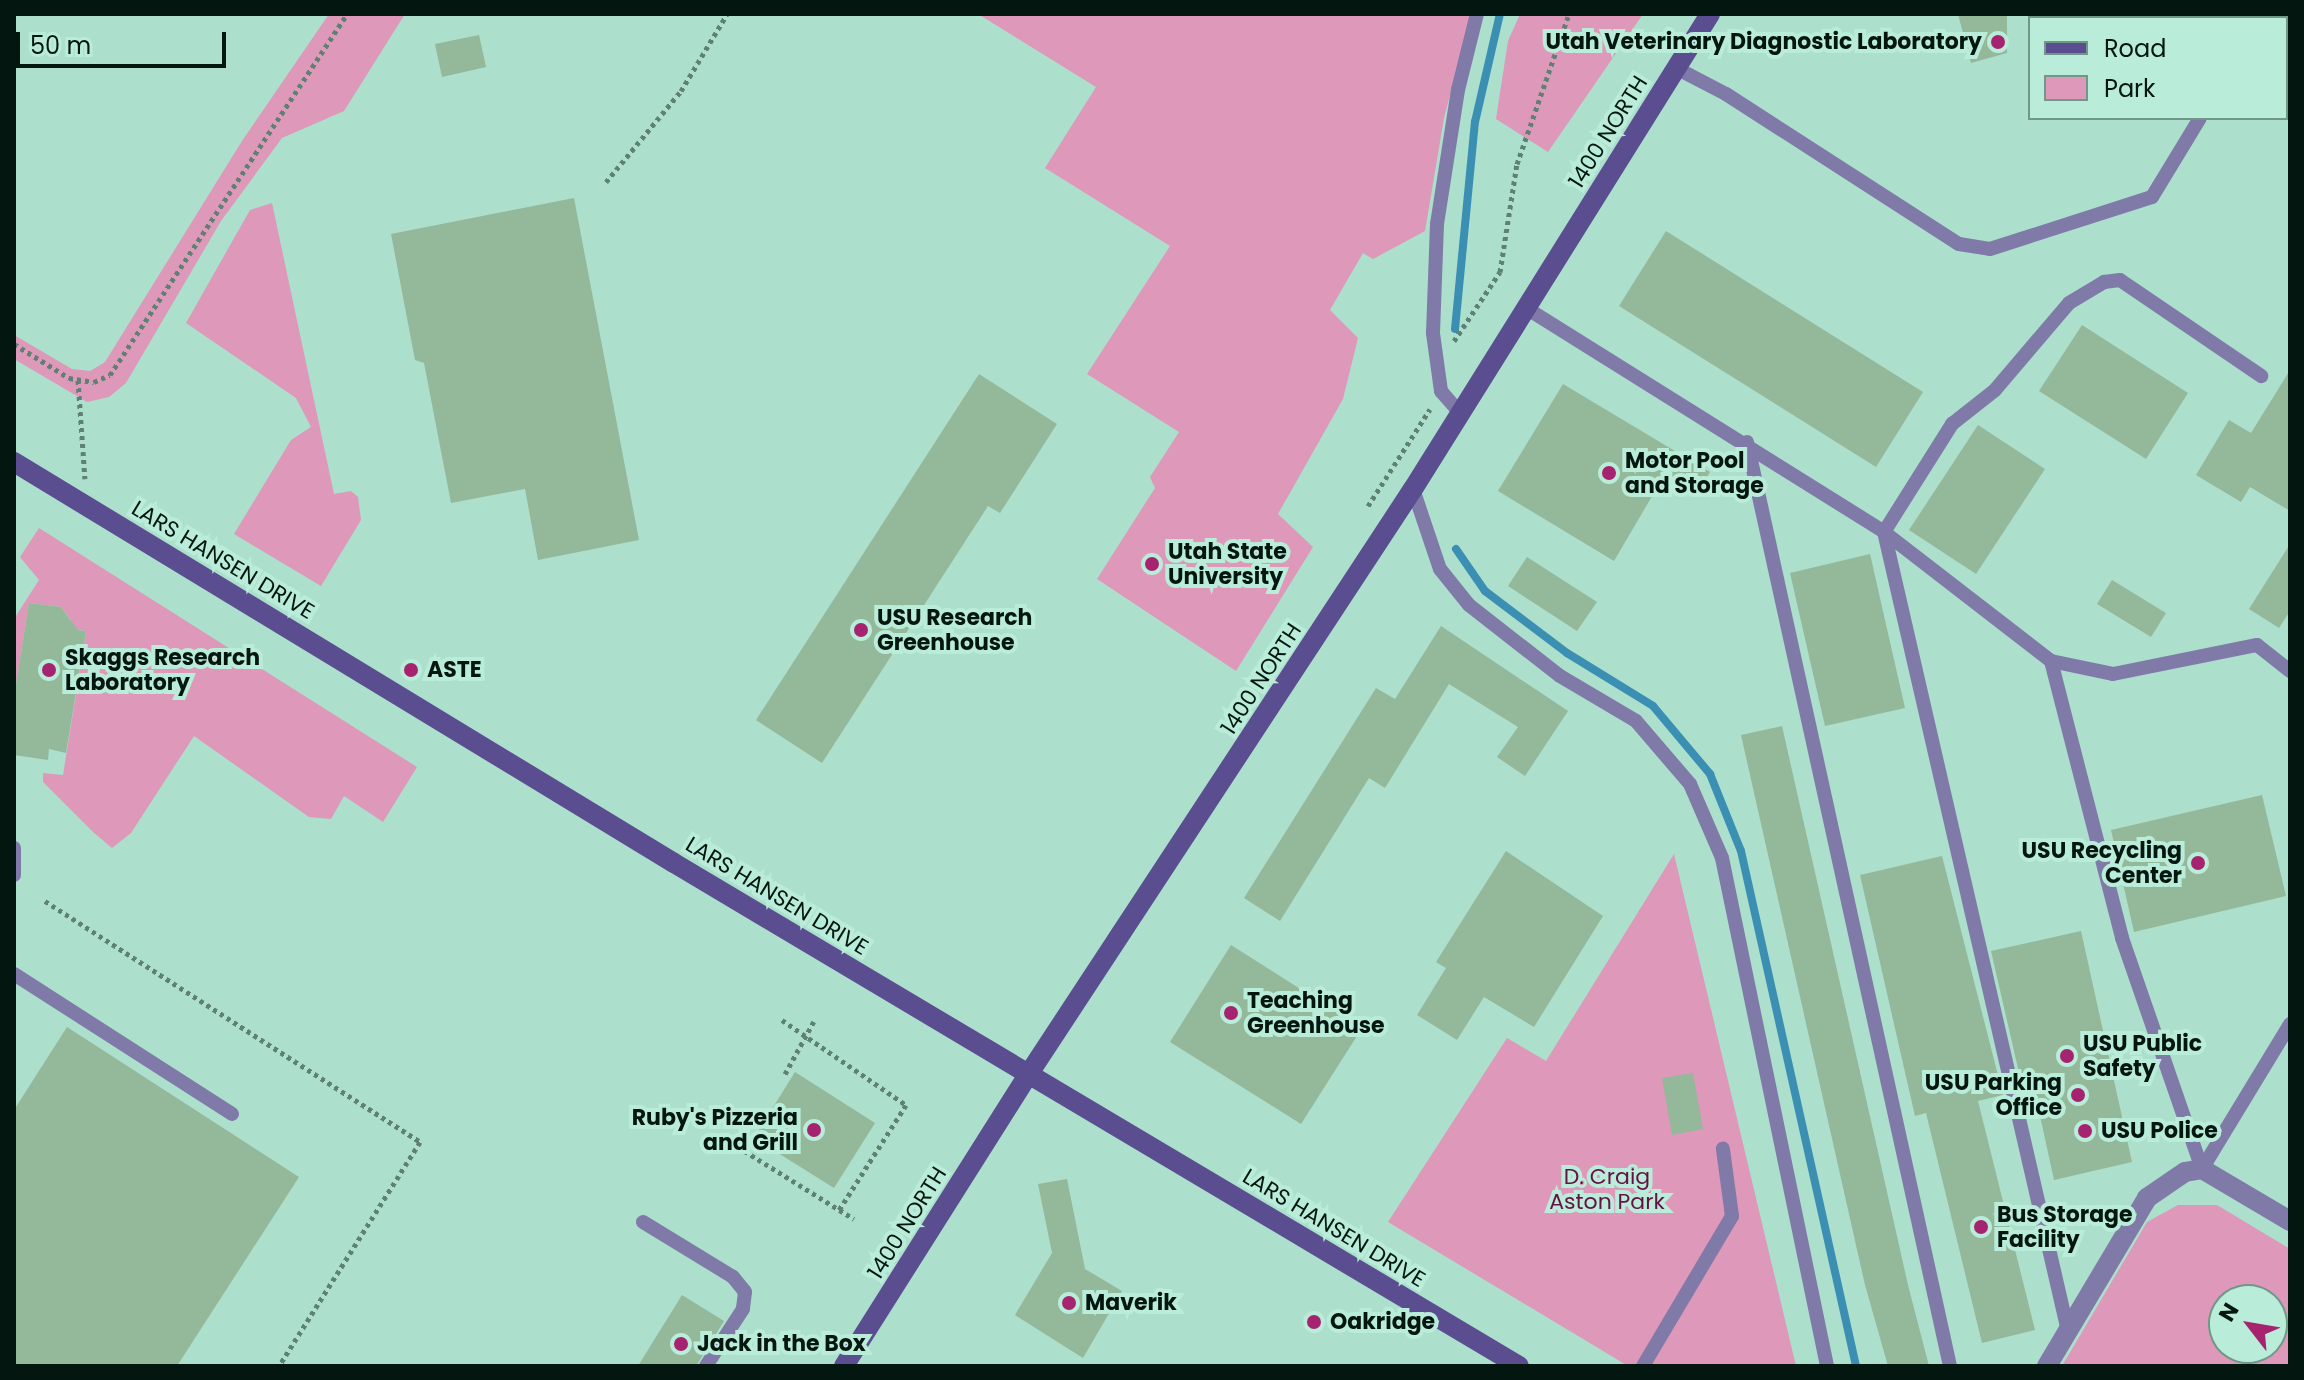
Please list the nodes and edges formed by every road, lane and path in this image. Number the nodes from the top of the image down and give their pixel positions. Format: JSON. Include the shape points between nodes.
{"nodes":[{"id":1,"x":347,"y":14,"type":"edge"},
{"id":2,"x":727,"y":14,"type":"edge"},
{"id":3,"x":1477,"y":14,"type":"edge"},
{"id":4,"x":1569,"y":14,"type":"edge"},
{"id":5,"x":1710,"y":14,"type":"edge"},
{"id":6,"x":1676,"y":68,"type":"junction"},
{"id":7,"x":2199,"y":120,"type":"edge"},
{"id":8,"x":606,"y":182,"type":"dead end"},
{"id":9,"x":1526,"y":308,"type":"junction"},
{"id":10,"x":14,"y":344,"type":"edge"},
{"id":11,"x":1438,"y":367,"type":"junction"},
{"id":12,"x":2261,"y":376,"type":"dead end"},
{"id":13,"x":78,"y":380,"type":"junction"},
{"id":14,"x":1441,"y":391,"type":"junction"},
{"id":15,"x":1460,"y":413,"type":"junction"},
{"id":16,"x":1747,"y":442,"type":"junction"},
{"id":17,"x":14,"y":462,"type":"edge"},
{"id":18,"x":1413,"y":489,"type":"junction"},
{"id":19,"x":87,"y":505,"type":"junction"},
{"id":20,"x":1368,"y":506,"type":"dead end"},
{"id":21,"x":1884,"y":532,"type":"junction"},
{"id":22,"x":2051,"y":661,"type":"junction"},
{"id":23,"x":2290,"y":671,"type":"edge"},
{"id":24,"x":14,"y":848,"type":"edge"},
{"id":25,"x":14,"y":875,"type":"edge"},
{"id":26,"x":45,"y":901,"type":"dead end"},
{"id":27,"x":14,"y":974,"type":"edge"},
{"id":28,"x":782,"y":1020,"type":"dead end"},
{"id":29,"x":814,"y":1021,"type":"dead end"},
{"id":30,"x":2290,"y":1024,"type":"edge"},
{"id":31,"x":805,"y":1041,"type":"junction"},
{"id":32,"x":785,"y":1074,"type":"dead end"},
{"id":33,"x":1028,"y":1075,"type":"junction"},
{"id":34,"x":232,"y":1114,"type":"dead end"},
{"id":35,"x":717,"y":1134,"type":"dead end"},
{"id":36,"x":1723,"y":1149,"type":"dead end"},
{"id":37,"x":2202,"y":1169,"type":"junction"},
{"id":38,"x":839,"y":1210,"type":"junction"},
{"id":39,"x":854,"y":1219,"type":"dead end"},
{"id":40,"x":2290,"y":1221,"type":"edge"},
{"id":41,"x":643,"y":1222,"type":"dead end"},
{"id":42,"x":2067,"y":1327,"type":"junction"},
{"id":43,"x":279,"y":1366,"type":"edge"},
{"id":44,"x":706,"y":1366,"type":"edge"},
{"id":45,"x":844,"y":1366,"type":"edge"},
{"id":46,"x":1519,"y":1366,"type":"edge"},
{"id":47,"x":1643,"y":1366,"type":"edge"},
{"id":48,"x":1827,"y":1366,"type":"edge"},
{"id":49,"x":1950,"y":1366,"type":"edge"},
{"id":50,"x":2047,"y":1366,"type":"edge"}],
"edges":[{"from":1,"to":13,"type":"path","via":[[124,358],[110,375],[94,382]]},
{"from":2,"to":8,"type":"path","via":[[681,91]]},
{"from":3,"to":11,"type":"lane","via":[[1458,90],[1437,224],[1433,333]]},
{"from":4,"to":11,"type":"path","via":[[1517,164],[1500,272]]},
{"from":5,"to":6,"type":"main road","name":"1400 NORTH"},
{"from":6,"to":7,"type":"lane","via":[[1726,94],[1959,244],[1990,249],[2152,197]]},
{"from":6,"to":9,"type":"main road","name":"1400 NORTH"},
{"from":9,"to":15,"type":"main road","name":"1400 NORTH"},
{"from":9,"to":16,"type":"lane"},
{"from":10,"to":13,"type":"path"},
{"from":11,"to":14,"type":"lane"},
{"from":12,"to":21,"type":"lane","via":[[2120,280],[2104,282],[2069,303],[1995,390],[1952,424]]},
{"from":13,"to":19,"type":"path"},
{"from":14,"to":15,"type":"lane"},
{"from":14,"to":20,"type":"path"},
{"from":15,"to":18,"type":"main road","name":"1400 NORTH"},
{"from":16,"to":21,"type":"lane"},
{"from":16,"to":49,"type":"lane"},
{"from":17,"to":19,"type":"main road","name":"LARS HANSEN DRIVE"},
{"from":18,"to":33,"type":"main road","name":"1400 NORTH"},
{"from":18,"to":48,"type":"lane","via":[[1440,569],[1469,605],[1560,676],[1636,721],[1690,784],[1722,858]]},
{"from":19,"to":33,"type":"main road","name":"LARS HANSEN DRIVE"},
{"from":21,"to":22,"type":"lane"},
{"from":21,"to":42,"type":"lane"},
{"from":22,"to":23,"type":"lane","via":[[2113,674],[2257,645]]},
{"from":22,"to":37,"type":"lane","via":[[2122,938]]},
{"from":24,"to":25,"type":"lane"},
{"from":26,"to":43,"type":"path","via":[[420,1142]]},
{"from":27,"to":34,"type":"lane"},
{"from":28,"to":31,"type":"path"},
{"from":29,"to":31,"type":"path"},
{"from":30,"to":37,"type":"lane"},
{"from":31,"to":32,"type":"path"},
{"from":31,"to":38,"type":"path","via":[[906,1105]]},
{"from":33,"to":45,"type":"main road","name":"1400 NORTH"},
{"from":33,"to":46,"type":"main road","name":"LARS HANSEN DRIVE"},
{"from":35,"to":38,"type":"path"},
{"from":36,"to":47,"type":"lane","via":[[1732,1216]]},
{"from":37,"to":40,"type":"street"},
{"from":37,"to":42,"type":"street","via":[[2185,1172],[2147,1198]]},
{"from":38,"to":39,"type":"path"},
{"from":41,"to":44,"type":"lane","via":[[733,1277],[745,1292],[743,1309]]},
{"from":42,"to":50,"type":"street"}]}
